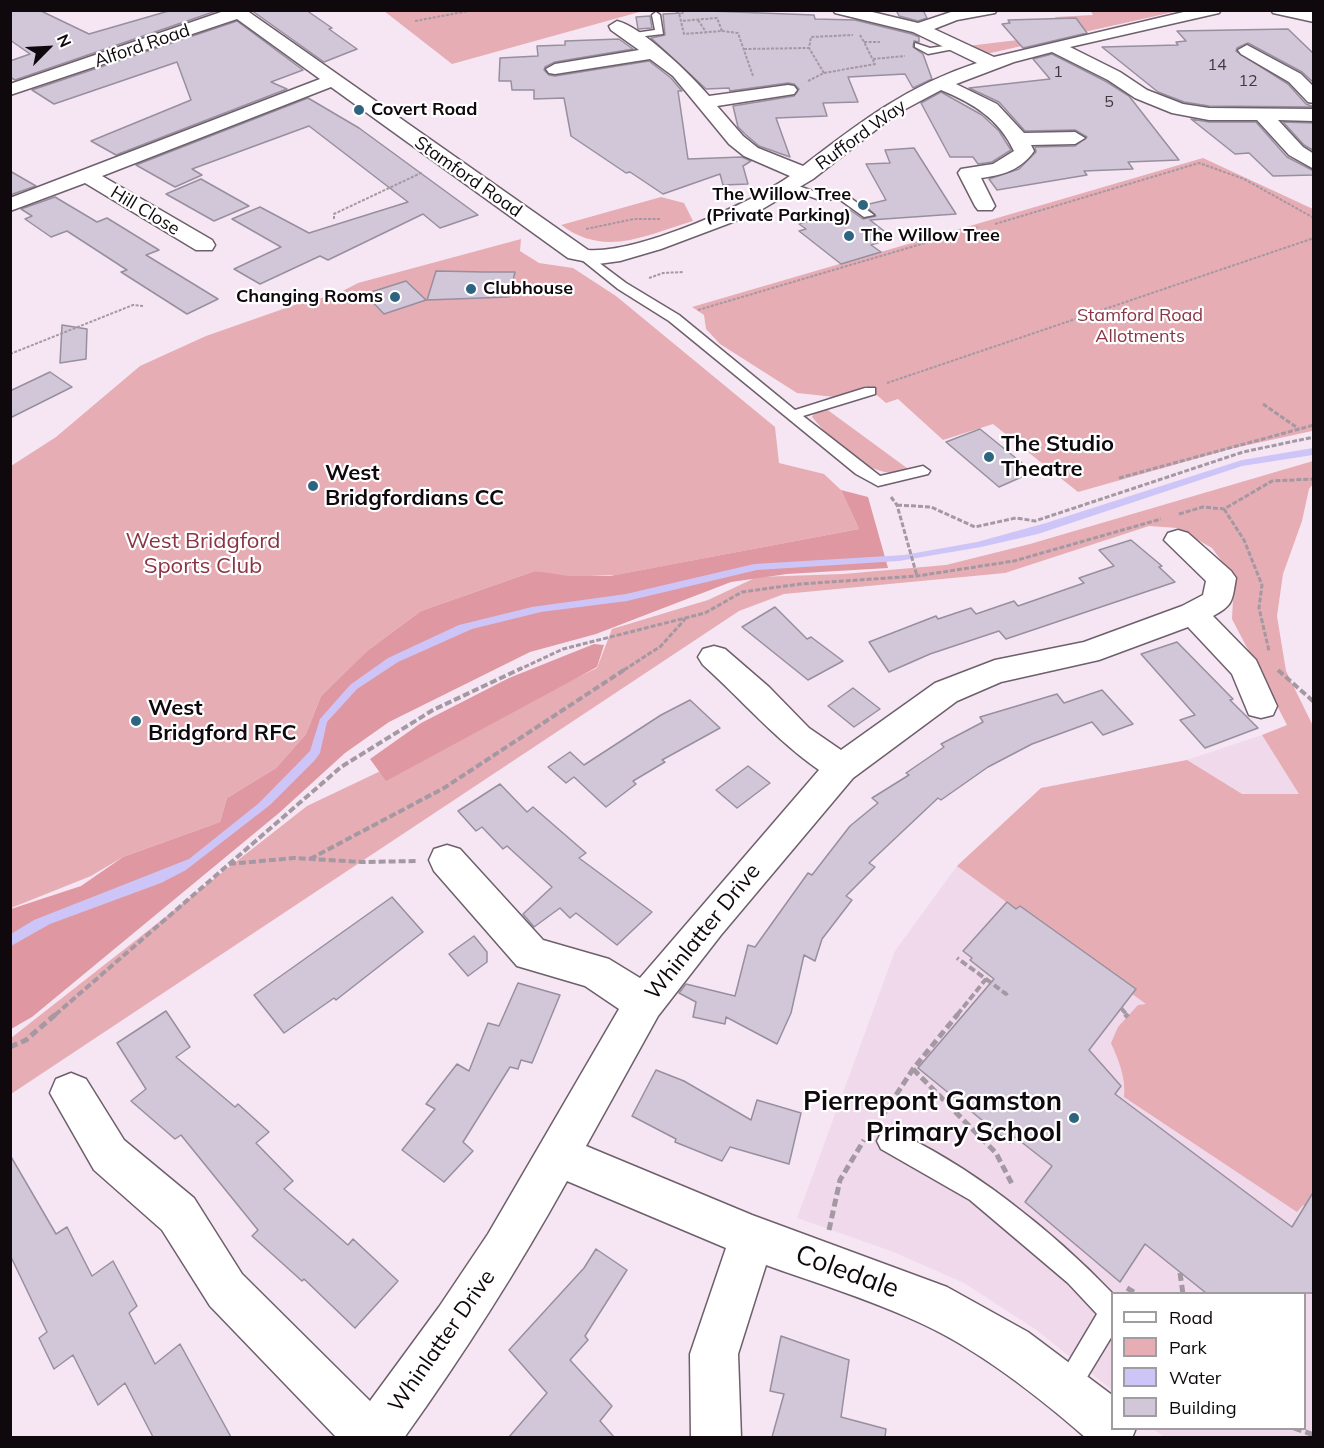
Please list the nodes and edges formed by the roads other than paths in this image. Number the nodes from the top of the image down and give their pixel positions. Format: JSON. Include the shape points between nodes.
{"nodes":[{"id":1,"x":841,"y":10,"type":"edge"},
{"id":2,"x":989,"y":10,"type":"edge"},
{"id":3,"x":1213,"y":10,"type":"edge"},
{"id":4,"x":1280,"y":10,"type":"edge"},
{"id":5,"x":237,"y":12,"type":"edge"},
{"id":6,"x":656,"y":15,"type":"dead end"},
{"id":7,"x":1314,"y":18,"type":"edge"},
{"id":8,"x":624,"y":31,"type":"joint"},
{"id":9,"x":919,"y":36,"type":"junction"},
{"id":10,"x":1056,"y":47,"type":"junction"},
{"id":11,"x":1247,"y":51,"type":"dead end"},
{"id":12,"x":656,"y":53,"type":"junction"},
{"id":13,"x":994,"y":64,"type":"junction"},
{"id":14,"x":555,"y":69,"type":"dead end"},
{"id":15,"x":333,"y":80,"type":"junction"},
{"id":16,"x":941,"y":84,"type":"junction"},
{"id":17,"x":10,"y":90,"type":"edge"},
{"id":18,"x":788,"y":90,"type":"road end"},
{"id":19,"x":1314,"y":98,"type":"edge"},
{"id":20,"x":704,"y":102,"type":"junction"},
{"id":21,"x":1314,"y":115,"type":"edge"},
{"id":22,"x":1264,"y":116,"type":"junction"},
{"id":23,"x":1075,"y":138,"type":"dead end"},
{"id":24,"x":1019,"y":139,"type":"junction"},
{"id":25,"x":1314,"y":162,"type":"edge"},
{"id":26,"x":806,"y":174,"type":"junction"},
{"id":27,"x":87,"y":176,"type":"junction"},
{"id":28,"x":789,"y":186,"type":"junction"},
{"id":29,"x":10,"y":205,"type":"edge"},
{"id":30,"x":985,"y":206,"type":"dead end"},
{"id":31,"x":868,"y":216,"type":"dead end"},
{"id":32,"x":204,"y":245,"type":"dead end"},
{"id":33,"x":586,"y":257,"type":"junction"},
{"id":34,"x":870,"y":391,"type":"road end"},
{"id":35,"x":792,"y":415,"type":"junction"},
{"id":36,"x":923,"y":471,"type":"dead end"},
{"id":37,"x":1179,"y":540,"type":"dead end"},
{"id":38,"x":1193,"y":615,"type":"junction"},
{"id":39,"x":714,"y":657,"type":"dead end"},
{"id":40,"x":1261,"y":706,"type":"dead end"},
{"id":41,"x":841,"y":768,"type":"junction"},
{"id":42,"x":447,"y":860,"type":"road end"},
{"id":43,"x":644,"y":1003,"type":"junction"},
{"id":44,"x":71,"y":1093,"type":"dead end"},
{"id":45,"x":879,"y":1131,"type":"road end"},
{"id":46,"x":559,"y":1156,"type":"junction"},
{"id":47,"x":752,"y":1237,"type":"junction"},
{"id":48,"x":1111,"y":1310,"type":"edge"},
{"id":49,"x":1111,"y":1315,"type":"edge"},
{"id":50,"x":1066,"y":1388,"type":"junction"},
{"id":51,"x":1111,"y":1426,"type":"edge"},
{"id":52,"x":373,"y":1437,"type":"edge"},
{"id":53,"x":716,"y":1437,"type":"edge"}],
"edges":[{"from":1,"to":9,"type":"street"},
{"from":2,"to":9,"type":"street","via":[[954,16]]},
{"from":3,"to":10,"type":"street","name":"Rufford Way"},
{"from":4,"to":7,"type":"street"},
{"from":5,"to":15,"type":"street","name":"Stamford Road"},
{"from":5,"to":17,"type":"street","name":"Alford Road"},
{"from":6,"to":8,"type":"lane","via":[[660,32]]},
{"from":8,"to":12,"type":"street"},
{"from":9,"to":13,"type":"street","via":[[959,47]]},
{"from":10,"to":13,"type":"street","name":"Rufford Way"},
{"from":10,"to":22,"type":"street","via":[[1158,102],[1209,114]]},
{"from":11,"to":19,"type":"street","via":[[1295,78]]},
{"from":12,"to":14,"type":"street"},
{"from":12,"to":20,"type":"street","via":[[679,72]]},
{"from":13,"to":16,"type":"street","name":"Rufford Way"},
{"from":15,"to":27,"type":"street"},
{"from":15,"to":33,"type":"street","name":"Stamford Road","via":[[576,254]]},
{"from":16,"to":24,"type":"street","via":[[1001,114]]},
{"from":16,"to":26,"type":"street","name":"Rufford Way","via":[[888,111]]},
{"from":18,"to":20,"type":"street"},
{"from":20,"to":26,"type":"street","via":[[751,152]]},
{"from":21,"to":22,"type":"street"},
{"from":22,"to":25,"type":"street","via":[[1296,151]]},
{"from":23,"to":24,"type":"street"},
{"from":24,"to":30,"type":"street","via":[[1024,151],[1008,166],[960,175]]},
{"from":26,"to":28,"type":"street","name":"Rufford Way"},
{"from":27,"to":29,"type":"street"},
{"from":27,"to":32,"type":"street","name":"Hill Close"},
{"from":28,"to":31,"type":"lane","via":[[820,197],[841,196]]},
{"from":28,"to":33,"type":"street","name":"Rufford Way","via":[[747,209],[630,253]]},
{"from":33,"to":35,"type":"lane","via":[[622,286],[674,318]]},
{"from":34,"to":35,"type":"lane"},
{"from":35,"to":36,"type":"lane","via":[[879,481]]},
{"from":37,"to":38,"type":"street","name":"Whinlatter Drive","via":[[1221,578],[1217,601]]},
{"from":38,"to":40,"type":"street","via":[[1245,668]]},
{"from":38,"to":41,"type":"street","name":"Whinlatter Drive","via":[[1088,652],[995,672],[946,692]]},
{"from":39,"to":41,"type":"street","via":[[797,737]]},
{"from":41,"to":43,"type":"street","name":"Whinlatter Drive"},
{"from":42,"to":43,"type":"street","via":[[531,954],[595,971]]},
{"from":43,"to":46,"type":"street","name":"Whinlatter Drive"},
{"from":44,"to":52,"type":"street","via":[[109,1155],[178,1214],[226,1290]]},
{"from":45,"to":48,"type":"lane","via":[[978,1192],[1077,1274]]},
{"from":46,"to":47,"type":"street","name":"Coledale"},
{"from":46,"to":52,"type":"street","name":"Whinlatter Drive","via":[[462,1315]]},
{"from":47,"to":50,"type":"street","name":"Coledale","via":[[931,1303],[1011,1349]]},
{"from":47,"to":53,"type":"street","via":[[714,1354]]},
{"from":49,"to":50,"type":"lane"},
{"from":50,"to":51,"type":"street","name":"Coledale"}]}
